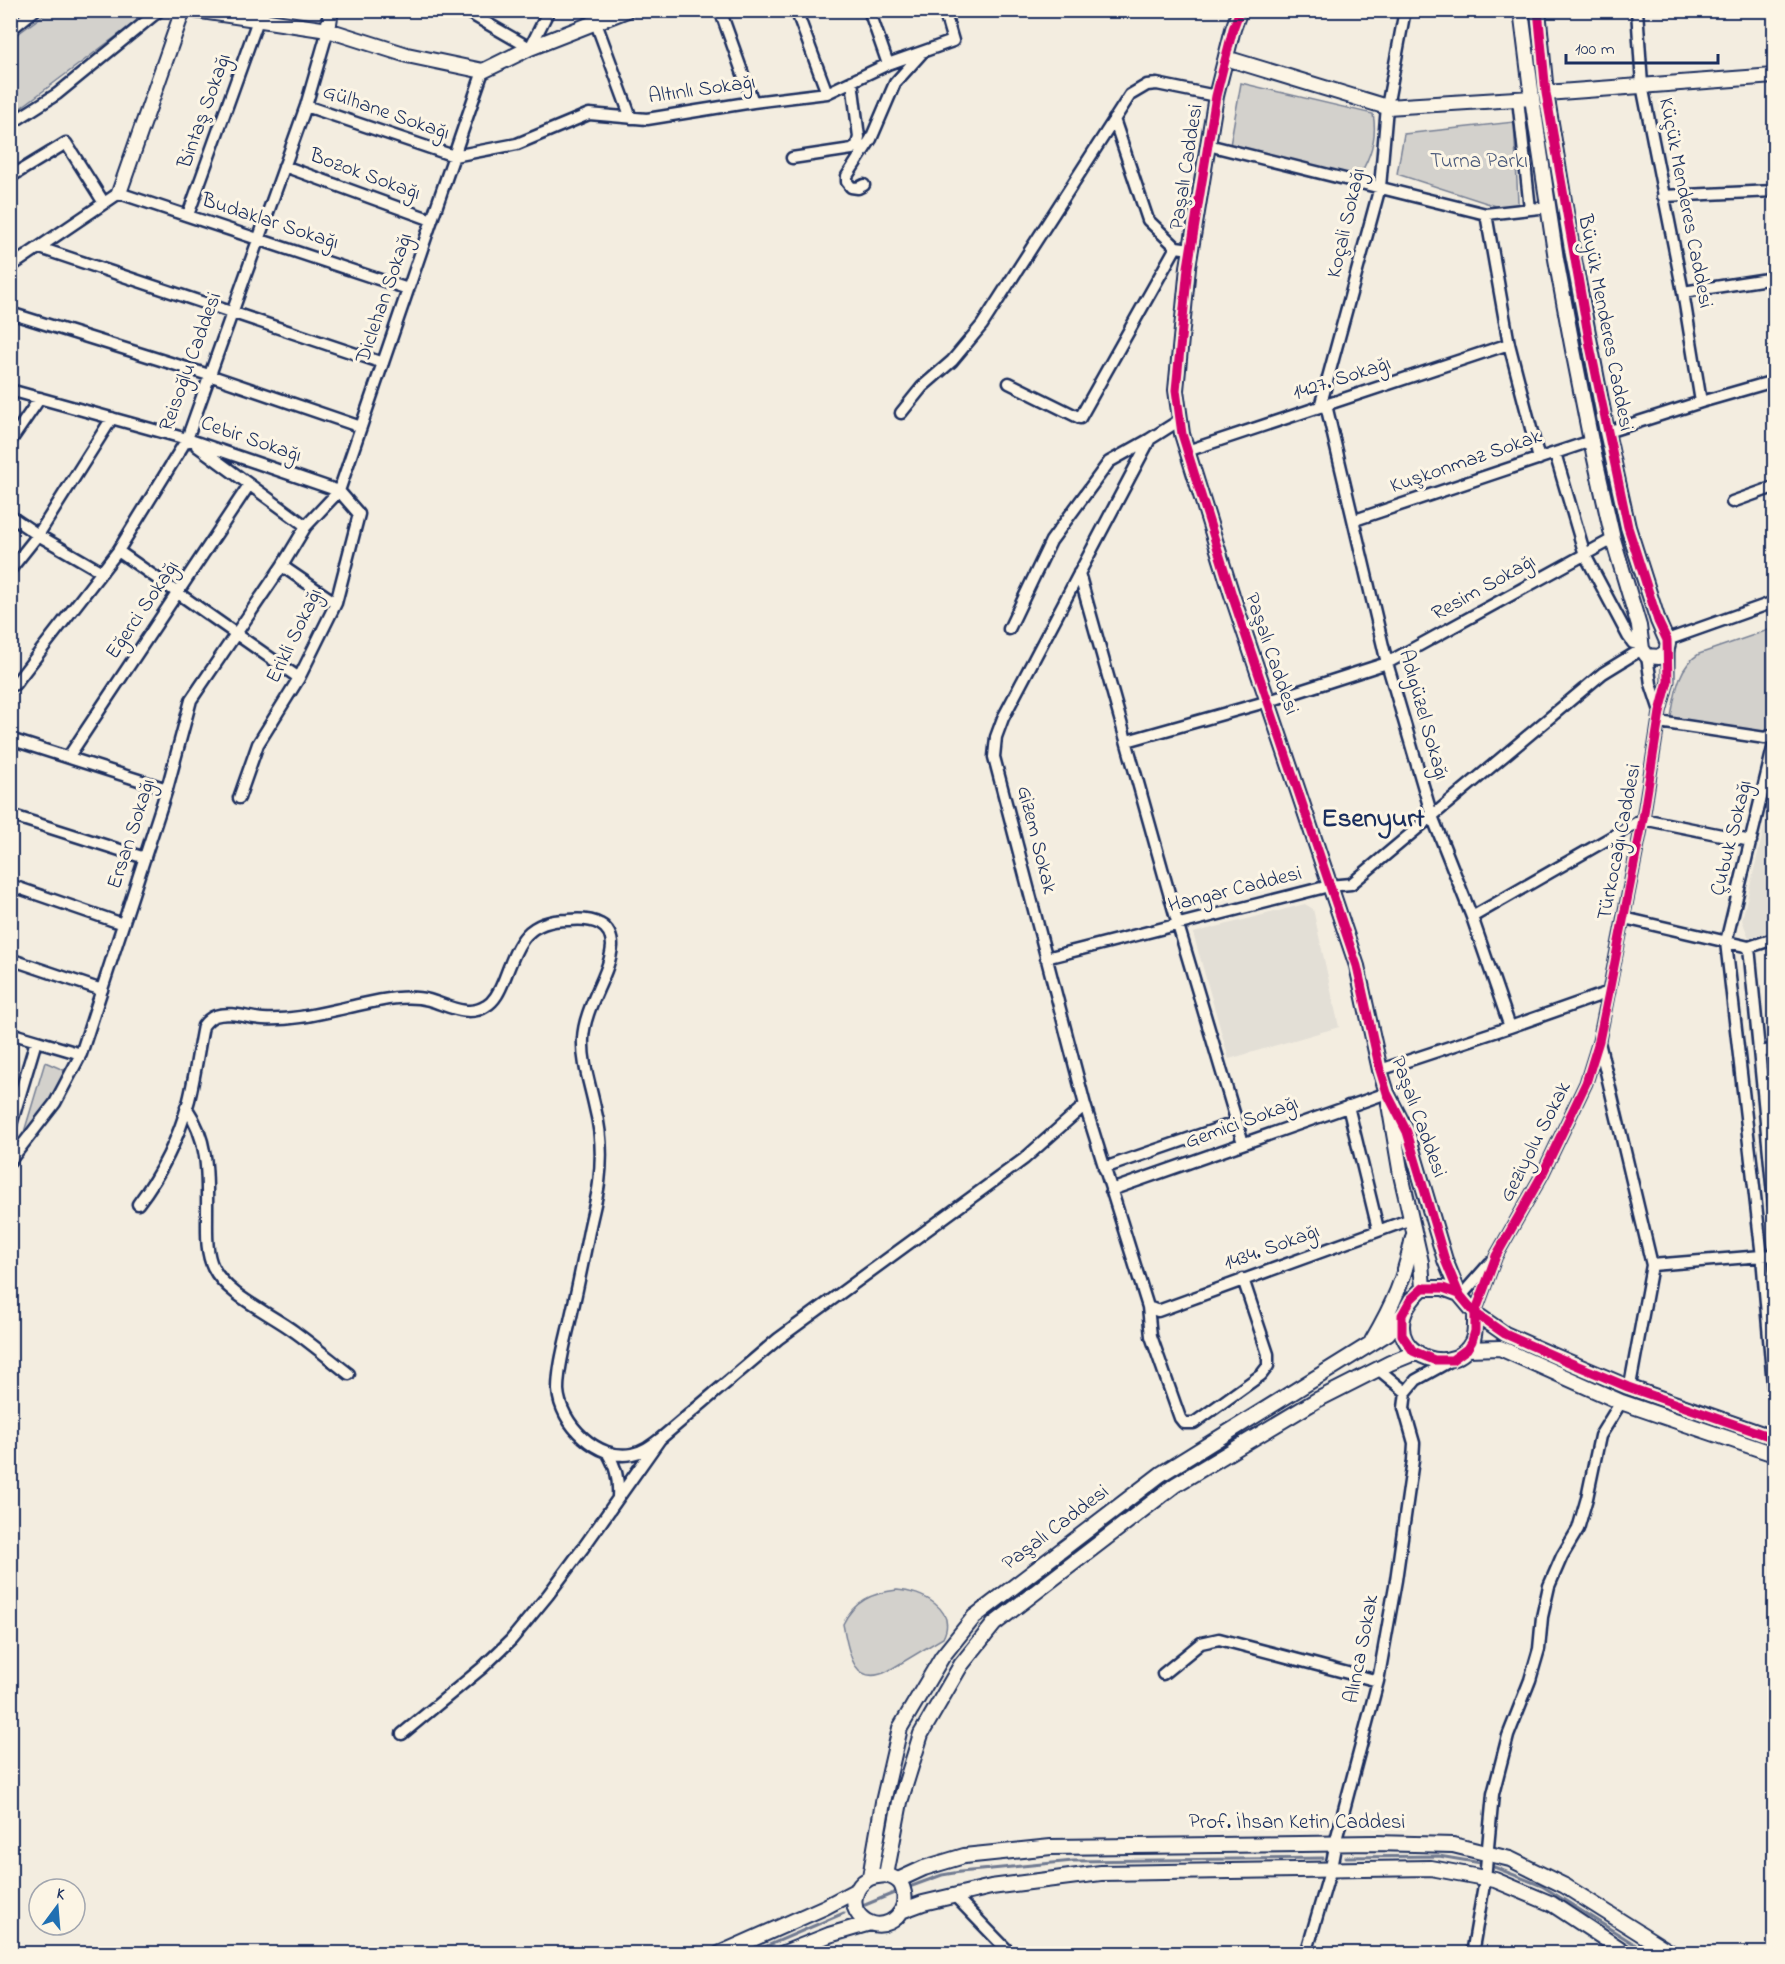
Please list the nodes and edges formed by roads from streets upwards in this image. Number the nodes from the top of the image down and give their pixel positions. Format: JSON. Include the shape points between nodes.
{"nodes":[{"id":1,"x":35,"y":10,"type":"edge"},
{"id":2,"x":160,"y":10,"type":"edge"},
{"id":3,"x":183,"y":10,"type":"edge"},
{"id":4,"x":195,"y":10,"type":"edge"},
{"id":5,"x":331,"y":10,"type":"edge"},
{"id":6,"x":464,"y":10,"type":"edge"},
{"id":7,"x":549,"y":10,"type":"edge"},
{"id":8,"x":627,"y":10,"type":"edge"},
{"id":9,"x":720,"y":10,"type":"edge"},
{"id":10,"x":796,"y":10,"type":"edge"},
{"id":11,"x":869,"y":10,"type":"edge"},
{"id":12,"x":944,"y":10,"type":"edge"},
{"id":13,"x":1240,"y":10,"type":"edge"},
{"id":14,"x":1405,"y":10,"type":"edge"},
{"id":15,"x":1521,"y":10,"type":"edge"},
{"id":16,"x":1538,"y":10,"type":"edge"},
{"id":17,"x":1637,"y":10,"type":"edge"},
{"id":18,"x":258,"y":20,"type":"junction"},
{"id":19,"x":596,"y":23,"type":"junction"},
{"id":20,"x":10,"y":30,"type":"edge"},
{"id":21,"x":328,"y":30,"type":"junction"},
{"id":22,"x":530,"y":48,"type":"junction"},
{"id":23,"x":923,"y":52,"type":"junction"},
{"id":24,"x":1226,"y":57,"type":"junction"},
{"id":25,"x":888,"y":63,"type":"junction"},
{"id":26,"x":483,"y":71,"type":"junction"},
{"id":27,"x":1774,"y":76,"type":"edge"},
{"id":28,"x":852,"y":81,"type":"junction"},
{"id":29,"x":1642,"y":85,"type":"junction"},
{"id":30,"x":827,"y":93,"type":"junction"},
{"id":31,"x":1546,"y":93,"type":"junction"},
{"id":32,"x":1216,"y":96,"type":"junction"},
{"id":33,"x":1525,"y":99,"type":"junction"},
{"id":34,"x":753,"y":102,"type":"junction"},
{"id":35,"x":306,"y":106,"type":"junction"},
{"id":36,"x":1387,"y":107,"type":"junction"},
{"id":37,"x":632,"y":118,"type":"junction"},
{"id":38,"x":1114,"y":119,"type":"junction"},
{"id":39,"x":10,"y":124,"type":"edge"},
{"id":40,"x":1208,"y":145,"type":"junction"},
{"id":41,"x":454,"y":156,"type":"junction"},
{"id":42,"x":792,"y":158,"type":"dead end"},
{"id":43,"x":284,"y":166,"type":"junction"},
{"id":44,"x":10,"y":177,"type":"edge"},
{"id":45,"x":864,"y":185,"type":"dead end"},
{"id":46,"x":1380,"y":187,"type":"junction"},
{"id":47,"x":1774,"y":191,"type":"edge"},
{"id":48,"x":119,"y":193,"type":"junction"},
{"id":49,"x":1663,"y":196,"type":"junction"},
{"id":50,"x":104,"y":203,"type":"junction"},
{"id":51,"x":1549,"y":207,"type":"junction"},
{"id":52,"x":1530,"y":209,"type":"junction"},
{"id":53,"x":1486,"y":214,"type":"junction"},
{"id":54,"x":188,"y":215,"type":"junction"},
{"id":55,"x":432,"y":220,"type":"junction"},
{"id":56,"x":258,"y":237,"type":"junction"},
{"id":57,"x":1176,"y":247,"type":"junction"},
{"id":58,"x":40,"y":248,"type":"junction"},
{"id":59,"x":1191,"y":249,"type":"junction"},
{"id":60,"x":10,"y":267,"type":"edge"},
{"id":61,"x":1774,"y":278,"type":"edge"},
{"id":62,"x":408,"y":289,"type":"junction"},
{"id":63,"x":1683,"y":292,"type":"junction"},
{"id":64,"x":232,"y":311,"type":"junction"},
{"id":65,"x":10,"y":313,"type":"edge"},
{"id":66,"x":1509,"y":344,"type":"junction"},
{"id":67,"x":383,"y":363,"type":"junction"},
{"id":68,"x":209,"y":375,"type":"junction"},
{"id":69,"x":1774,"y":381,"type":"edge"},
{"id":70,"x":1009,"y":383,"type":"dead end"},
{"id":71,"x":10,"y":390,"type":"edge"},
{"id":72,"x":40,"y":398,"type":"junction"},
{"id":73,"x":1701,"y":402,"type":"junction"},
{"id":74,"x":1323,"y":406,"type":"junction"},
{"id":75,"x":901,"y":413,"type":"dead end"},
{"id":76,"x":112,"y":418,"type":"junction"},
{"id":77,"x":1180,"y":420,"type":"junction"},
{"id":78,"x":361,"y":427,"type":"junction"},
{"id":79,"x":1607,"y":432,"type":"junction"},
{"id":80,"x":187,"y":439,"type":"junction"},
{"id":81,"x":1150,"y":439,"type":"junction"},
{"id":82,"x":1591,"y":441,"type":"junction"},
{"id":83,"x":10,"y":442,"type":"edge"},
{"id":84,"x":1187,"y":451,"type":"junction"},
{"id":85,"x":1555,"y":453,"type":"junction"},
{"id":86,"x":1539,"y":459,"type":"junction"},
{"id":87,"x":249,"y":485,"type":"junction"},
{"id":88,"x":1774,"y":487,"type":"edge"},
{"id":89,"x":339,"y":491,"type":"junction"},
{"id":90,"x":1732,"y":502,"type":"dead end"},
{"id":91,"x":10,"y":516,"type":"edge"},
{"id":92,"x":1355,"y":520,"type":"junction"},
{"id":93,"x":306,"y":526,"type":"junction"},
{"id":94,"x":38,"y":535,"type":"junction"},
{"id":95,"x":1613,"y":539,"type":"junction"},
{"id":96,"x":118,"y":551,"type":"junction"},
{"id":97,"x":1585,"y":555,"type":"junction"},
{"id":98,"x":282,"y":566,"type":"junction"},
{"id":99,"x":10,"y":570,"type":"edge"},
{"id":100,"x":102,"y":572,"type":"junction"},
{"id":101,"x":1079,"y":573,"type":"junction"},
{"id":102,"x":178,"y":592,"type":"junction"},
{"id":103,"x":1774,"y":602,"type":"edge"},
{"id":104,"x":336,"y":603,"type":"junction"},
{"id":105,"x":1009,"y":629,"type":"dead end"},
{"id":106,"x":237,"y":634,"type":"junction"},
{"id":107,"x":1667,"y":641,"type":"junction"},
{"id":108,"x":1643,"y":648,"type":"junction"},
{"id":109,"x":1387,"y":663,"type":"junction"},
{"id":110,"x":299,"y":678,"type":"junction"},
{"id":111,"x":10,"y":686,"type":"edge"},
{"id":112,"x":1269,"y":701,"type":"junction"},
{"id":113,"x":1659,"y":717,"type":"junction"},
{"id":114,"x":1774,"y":734,"type":"edge"},
{"id":115,"x":10,"y":739,"type":"edge"},
{"id":116,"x":1126,"y":741,"type":"junction"},
{"id":117,"x":1774,"y":744,"type":"edge"},
{"id":118,"x":69,"y":756,"type":"junction"},
{"id":119,"x":167,"y":789,"type":"junction"},
{"id":120,"x":239,"y":798,"type":"dead end"},
{"id":121,"x":10,"y":815,"type":"edge"},
{"id":122,"x":1432,"y":816,"type":"junction"},
{"id":123,"x":1643,"y":819,"type":"junction"},
{"id":124,"x":1751,"y":840,"type":"junction"},
{"id":125,"x":145,"y":858,"type":"junction"},
{"id":126,"x":10,"y":885,"type":"edge"},
{"id":127,"x":1329,"y":886,"type":"junction"},
{"id":128,"x":1472,"y":917,"type":"junction"},
{"id":129,"x":1623,"y":918,"type":"junction"},
{"id":130,"x":123,"y":924,"type":"junction"},
{"id":131,"x":1178,"y":925,"type":"junction"},
{"id":132,"x":1774,"y":939,"type":"edge"},
{"id":133,"x":1726,"y":942,"type":"junction"},
{"id":134,"x":1749,"y":946,"type":"junction"},
{"id":135,"x":10,"y":958,"type":"edge"},
{"id":136,"x":1046,"y":958,"type":"junction"},
{"id":137,"x":102,"y":990,"type":"junction"},
{"id":138,"x":1609,"y":992,"type":"junction"},
{"id":139,"x":1510,"y":1027,"type":"junction"},
{"id":140,"x":10,"y":1033,"type":"edge"},
{"id":141,"x":36,"y":1041,"type":"junction"},
{"id":142,"x":1599,"y":1041,"type":"junction"},
{"id":143,"x":1774,"y":1049,"type":"edge"},
{"id":144,"x":1761,"y":1052,"type":"junction"},
{"id":145,"x":81,"y":1054,"type":"junction"},
{"id":146,"x":1380,"y":1070,"type":"junction"},
{"id":147,"x":1387,"y":1093,"type":"junction"},
{"id":148,"x":1085,"y":1105,"type":"junction"},
{"id":149,"x":1348,"y":1106,"type":"junction"},
{"id":150,"x":186,"y":1107,"type":"junction"},
{"id":151,"x":1237,"y":1122,"type":"junction"},
{"id":152,"x":10,"y":1128,"type":"edge"},
{"id":153,"x":1243,"y":1143,"type":"junction"},
{"id":154,"x":1772,"y":1144,"type":"edge"},
{"id":155,"x":10,"y":1161,"type":"edge"},
{"id":156,"x":1104,"y":1168,"type":"junction"},
{"id":157,"x":1111,"y":1190,"type":"junction"},
{"id":158,"x":138,"y":1204,"type":"dead end"},
{"id":159,"x":1774,"y":1205,"type":"edge"},
{"id":160,"x":1412,"y":1225,"type":"junction"},
{"id":161,"x":1378,"y":1229,"type":"junction"},
{"id":162,"x":1496,"y":1256,"type":"junction"},
{"id":163,"x":1774,"y":1256,"type":"edge"},
{"id":164,"x":1762,"y":1257,"type":"junction"},
{"id":165,"x":1652,"y":1265,"type":"junction"},
{"id":166,"x":1243,"y":1280,"type":"junction"},
{"id":167,"x":1424,"y":1288,"type":"junction"},
{"id":168,"x":1460,"y":1295,"type":"junction"},
{"id":169,"x":1148,"y":1307,"type":"junction"},
{"id":170,"x":1475,"y":1314,"type":"junction"},
{"id":171,"x":1402,"y":1316,"type":"junction"},
{"id":172,"x":1370,"y":1344,"type":"junction"},
{"id":173,"x":1467,"y":1349,"type":"junction"},
{"id":174,"x":1417,"y":1352,"type":"junction"},
{"id":175,"x":1452,"y":1360,"type":"junction"},
{"id":176,"x":1378,"y":1369,"type":"junction"},
{"id":177,"x":349,"y":1374,"type":"dead end"},
{"id":178,"x":1630,"y":1384,"type":"junction"},
{"id":179,"x":1406,"y":1392,"type":"junction"},
{"id":180,"x":1774,"y":1396,"type":"edge"},
{"id":181,"x":1621,"y":1402,"type":"junction"},
{"id":182,"x":1774,"y":1438,"type":"edge"},
{"id":183,"x":660,"y":1439,"type":"junction"},
{"id":184,"x":607,"y":1452,"type":"junction"},
{"id":185,"x":1774,"y":1455,"type":"edge"},
{"id":186,"x":618,"y":1498,"type":"junction"},
{"id":187,"x":1163,"y":1674,"type":"dead end"},
{"id":188,"x":1378,"y":1681,"type":"junction"},
{"id":189,"x":402,"y":1734,"type":"dead end"},
{"id":190,"x":1336,"y":1843,"type":"junction"},
{"id":191,"x":1488,"y":1853,"type":"junction"},
{"id":192,"x":1331,"y":1869,"type":"junction"},
{"id":193,"x":870,"y":1877,"type":"junction"},
{"id":194,"x":892,"y":1877,"type":"junction"},
{"id":195,"x":1485,"y":1879,"type":"junction"},
{"id":196,"x":857,"y":1890,"type":"junction"},
{"id":197,"x":954,"y":1896,"type":"junction"},
{"id":198,"x":904,"y":1910,"type":"junction"},
{"id":199,"x":870,"y":1923,"type":"junction"},
{"id":200,"x":1007,"y":1952,"type":"edge"},
{"id":201,"x":719,"y":1953,"type":"edge"},
{"id":202,"x":781,"y":1953,"type":"edge"},
{"id":203,"x":1306,"y":1953,"type":"edge"},
{"id":204,"x":1472,"y":1953,"type":"edge"},
{"id":205,"x":1628,"y":1953,"type":"edge"},
{"id":206,"x":1673,"y":1953,"type":"edge"}],
"edges":[{"from":1,"to":20,"type":"street"},
{"from":2,"to":39,"type":"street","via":[[57,94]]},
{"from":3,"to":48,"type":"street"},
{"from":4,"to":18,"type":"street"},
{"from":5,"to":21,"type":"street","name":"Reisoğlu Caddesi"},
{"from":6,"to":22,"type":"street"},
{"from":7,"to":22,"type":"street"},
{"from":8,"to":19,"type":"street"},
{"from":9,"to":34,"type":"street"},
{"from":10,"to":30,"type":"street"},
{"from":11,"to":25,"type":"street"},
{"from":12,"to":23,"type":"street","name":"Altınlı Sokağı","via":[[953,41]]},
{"from":13,"to":24,"type":"street","name":"Paşalı Caddesi"},
{"from":14,"to":36,"type":"street","name":"Koçali Sokağı"},
{"from":15,"to":33,"type":"street","name":"Büyük Menderes Caddesi"},
{"from":16,"to":31,"type":"street","name":"Büyük Menderes Caddesi"},
{"from":17,"to":29,"type":"street","name":"Küçük Menderes Caddesi"},
{"from":18,"to":21,"type":"street"},
{"from":18,"to":54,"type":"street","name":"Bintaş Sokağı"},
{"from":19,"to":22,"type":"street"},
{"from":19,"to":37,"type":"street"},
{"from":21,"to":26,"type":"street","via":[[407,56]]},
{"from":21,"to":35,"type":"street","name":"Reisoğlu Caddesi"},
{"from":22,"to":26,"type":"street"},
{"from":23,"to":25,"type":"street","name":"Altınlı Sokağı"},
{"from":23,"to":45,"type":"street","via":[[895,83],[871,139],[847,176],[851,187]]},
{"from":24,"to":32,"type":"street","name":"Paşalı Caddesi"},
{"from":24,"to":36,"type":"street"},
{"from":25,"to":28,"type":"street","name":"Altınlı Sokağı"},
{"from":26,"to":41,"type":"street","name":"Diclehan Sokağı"},
{"from":27,"to":29,"type":"street"},
{"from":28,"to":30,"type":"street","name":"Altınlı Sokağı"},
{"from":28,"to":42,"type":"street","via":[[859,137],[856,145],[852,149]]},
{"from":29,"to":31,"type":"street"},
{"from":29,"to":49,"type":"street","name":"Küçük Menderes Caddesi"},
{"from":30,"to":34,"type":"street","name":"Altınlı Sokağı"},
{"from":31,"to":79,"type":"street","name":"Büyük Menderes Caddesi"},
{"from":32,"to":38,"type":"street","via":[[1147,85],[1130,95]]},
{"from":32,"to":40,"type":"street","name":"Paşalı Caddesi"},
{"from":33,"to":36,"type":"street"},
{"from":33,"to":51,"type":"street","name":"Büyük Menderes Caddesi"},
{"from":33,"to":52,"type":"street"},
{"from":34,"to":37,"type":"street","name":"Altınlı Sokağı"},
{"from":35,"to":41,"type":"street","name":"Gülhane Sokağı"},
{"from":35,"to":43,"type":"street","name":"Reisoğlu Caddesi"},
{"from":36,"to":46,"type":"street","name":"Koçali Sokağı"},
{"from":37,"to":41,"type":"street","name":"Altınlı Sokağı","via":[[589,114],[517,144]]},
{"from":38,"to":57,"type":"street","via":[[1148,220]]},
{"from":38,"to":75,"type":"street","via":[[982,325]]},
{"from":40,"to":46,"type":"street"},
{"from":40,"to":59,"type":"street","name":"Paşalı Caddesi"},
{"from":41,"to":55,"type":"street","name":"Diclehan Sokağı"},
{"from":43,"to":55,"type":"street","name":"Bozok Sokağı"},
{"from":43,"to":56,"type":"street","name":"Reisoğlu Caddesi"},
{"from":44,"to":50,"type":"street","via":[[66,143]]},
{"from":46,"to":53,"type":"street"},
{"from":46,"to":74,"type":"street","name":"Koçali Sokağı"},
{"from":47,"to":49,"type":"street"},
{"from":48,"to":50,"type":"street"},
{"from":48,"to":54,"type":"street","name":"Budaklar Sokağı"},
{"from":49,"to":63,"type":"street","name":"Küçük Menderes Caddesi"},
{"from":50,"to":58,"type":"street"},
{"from":51,"to":52,"type":"street"},
{"from":51,"to":82,"type":"street","name":"Büyük Menderes Caddesi"},
{"from":52,"to":53,"type":"street"},
{"from":53,"to":66,"type":"street"},
{"from":54,"to":56,"type":"street","name":"Budaklar Sokağı"},
{"from":55,"to":62,"type":"street","name":"Diclehan Sokağı"},
{"from":56,"to":62,"type":"street","name":"Budaklar Sokağı"},
{"from":56,"to":64,"type":"street","name":"Reisoğlu Caddesi"},
{"from":57,"to":59,"type":"street"},
{"from":57,"to":70,"type":"street","via":[[1080,418]]},
{"from":58,"to":60,"type":"street"},
{"from":58,"to":64,"type":"street"},
{"from":59,"to":77,"type":"street","name":"Paşalı Caddesi","via":[[1176,390]]},
{"from":61,"to":63,"type":"street"},
{"from":62,"to":67,"type":"street","name":"Diclehan Sokağı"},
{"from":63,"to":73,"type":"street","name":"Küçük Menderes Caddesi"},
{"from":64,"to":67,"type":"street"},
{"from":64,"to":68,"type":"street","name":"Reisoğlu Caddesi"},
{"from":65,"to":68,"type":"street"},
{"from":66,"to":74,"type":"street","name":"1427. Sokağı"},
{"from":66,"to":86,"type":"street"},
{"from":67,"to":78,"type":"street","name":"Diclehan Sokağı"},
{"from":68,"to":78,"type":"street"},
{"from":68,"to":80,"type":"street","name":"Reisoğlu Caddesi"},
{"from":69,"to":73,"type":"street"},
{"from":71,"to":72,"type":"street","name":"Cebir Sokağı"},
{"from":72,"to":76,"type":"street","name":"Cebir Sokağı"},
{"from":72,"to":83,"type":"street"},
{"from":73,"to":79,"type":"street"},
{"from":74,"to":84,"type":"street","name":"1427. Sokağı"},
{"from":74,"to":92,"type":"street","name":"Adıgüzel Sokağı"},
{"from":76,"to":80,"type":"street","name":"Cebir Sokağı"},
{"from":76,"to":94,"type":"street"},
{"from":77,"to":81,"type":"street","name":"Gizem Sokak"},
{"from":77,"to":84,"type":"street","name":"Paşalı Caddesi"},
{"from":78,"to":89,"type":"street","name":"Diclehan Sokağı"},
{"from":79,"to":107,"type":"street","name":"Büyük Menderes Caddesi","via":[[1628,527]]},
{"from":80,"to":87,"type":"street"},
{"from":80,"to":89,"type":"street","name":"Cebir Sokağı"},
{"from":80,"to":96,"type":"street","name":"Reisoğlu Caddesi"},
{"from":81,"to":101,"type":"street","name":"Gizem Sokak"},
{"from":81,"to":105,"type":"street","via":[[1109,462],[1051,541]]},
{"from":82,"to":85,"type":"street","name":"Kuşkonmaz Sokak"},
{"from":82,"to":95,"type":"street","name":"Büyük Menderes Caddesi"},
{"from":84,"to":112,"type":"street","name":"Paşalı Caddesi"},
{"from":85,"to":86,"type":"street","name":"Kuşkonmaz Sokak"},
{"from":85,"to":97,"type":"street"},
{"from":86,"to":92,"type":"street","name":"Kuşkonmaz Sokak"},
{"from":87,"to":93,"type":"street"},
{"from":87,"to":102,"type":"street","name":"Eğerci Sokağı"},
{"from":88,"to":90,"type":"street"},
{"from":89,"to":93,"type":"street","name":"Diclehan Sokağı"},
{"from":89,"to":104,"type":"street","name":"Erikli Sokağı","via":[[359,514]]},
{"from":91,"to":94,"type":"street"},
{"from":92,"to":109,"type":"street","name":"Adıgüzel Sokağı"},
{"from":93,"to":98,"type":"street","name":"Ersan Sokağı"},
{"from":94,"to":99,"type":"street"},
{"from":94,"to":100,"type":"street"},
{"from":95,"to":97,"type":"street","name":"Resim Sokağı"},
{"from":95,"to":108,"type":"street","name":"Büyük Menderes Caddesi"},
{"from":96,"to":100,"type":"street","name":"Reisoğlu Caddesi"},
{"from":96,"to":102,"type":"street"},
{"from":97,"to":108,"type":"street","via":[[1628,636]]},
{"from":97,"to":109,"type":"street","name":"Resim Sokağı"},
{"from":98,"to":104,"type":"street"},
{"from":98,"to":106,"type":"street","name":"Ersan Sokağı"},
{"from":100,"to":111,"type":"street","name":"Reisoğlu Caddesi"},
{"from":101,"to":116,"type":"street"},
{"from":101,"to":136,"type":"street","name":"Gizem Sokak","via":[[1003,718],[994,757]]},
{"from":102,"to":106,"type":"street"},
{"from":102,"to":118,"type":"street","name":"Eğerci Sokağı"},
{"from":103,"to":107,"type":"street"},
{"from":104,"to":110,"type":"street","name":"Erikli Sokağı"},
{"from":106,"to":110,"type":"street"},
{"from":106,"to":119,"type":"street","name":"Ersan Sokağı","via":[[191,700]]},
{"from":107,"to":108,"type":"street","via":[[1659,657]]},
{"from":107,"to":108,"type":"street","via":[[1658,631],[1650,632]]},
{"from":107,"to":113,"type":"street","name":"Türkocağı Caddesi","via":[[1668,681]]},
{"from":108,"to":113,"type":"street","name":"Türkocağı Caddesi"},
{"from":108,"to":122,"type":"street","name":"Hangar Caddesi","via":[[1603,673]]},
{"from":109,"to":112,"type":"street","name":"Resim Sokağı"},
{"from":109,"to":122,"type":"street","name":"Adıgüzel Sokağı"},
{"from":110,"to":120,"type":"street","name":"Erikli Sokağı","via":[[258,744]]},
{"from":112,"to":116,"type":"street","name":"Resim Sokağı"},
{"from":112,"to":127,"type":"street","name":"Paşalı Caddesi"},
{"from":113,"to":114,"type":"street","via":[[1766,738]]},
{"from":113,"to":123,"type":"street","name":"Türkocağı Caddesi"},
{"from":115,"to":118,"type":"street"},
{"from":116,"to":131,"type":"street"},
{"from":117,"to":124,"type":"street","name":"Çubuk Sokağı"},
{"from":118,"to":119,"type":"street"},
{"from":119,"to":125,"type":"street","name":"Ersan Sokağı"},
{"from":121,"to":125,"type":"street"},
{"from":122,"to":127,"type":"street","name":"Hangar Caddesi","via":[[1351,884]]},
{"from":122,"to":128,"type":"street","name":"Adıgüzel Sokağı"},
{"from":123,"to":124,"type":"street"},
{"from":123,"to":128,"type":"street"},
{"from":123,"to":129,"type":"street","name":"Türkocağı Caddesi"},
{"from":124,"to":133,"type":"street","name":"Çubuk Sokağı"},
{"from":125,"to":130,"type":"street","name":"Ersan Sokağı"},
{"from":126,"to":130,"type":"street"},
{"from":127,"to":131,"type":"street","name":"Hangar Caddesi"},
{"from":127,"to":146,"type":"street","name":"Paşalı Caddesi","via":[[1357,966]]},
{"from":128,"to":139,"type":"street","name":"Adıgüzel Sokağı"},
{"from":129,"to":133,"type":"street"},
{"from":129,"to":138,"type":"street","name":"Türkocağı Caddesi"},
{"from":130,"to":137,"type":"street","name":"Ersan Sokağı"},
{"from":131,"to":136,"type":"street","name":"Hangar Caddesi"},
{"from":131,"to":151,"type":"street"},
{"from":132,"to":134,"type":"street"},
{"from":133,"to":134,"type":"street"},
{"from":133,"to":164,"type":"street"},
{"from":134,"to":144,"type":"street"},
{"from":135,"to":137,"type":"street"},
{"from":136,"to":148,"type":"street","name":"Gizem Sokak"},
{"from":137,"to":145,"type":"street","name":"Ersan Sokağı"},
{"from":138,"to":139,"type":"street"},
{"from":138,"to":142,"type":"street","name":"Türkocağı Caddesi"},
{"from":139,"to":146,"type":"street"},
{"from":140,"to":141,"type":"street"},
{"from":141,"to":145,"type":"street"},
{"from":141,"to":152,"type":"street"},
{"from":142,"to":162,"type":"street","name":"Geziyolu Sokak","via":[[1586,1083],[1542,1175]]},
{"from":142,"to":165,"type":"street","name":"Türkocağı Caddesi"},
{"from":143,"to":144,"type":"street"},
{"from":144,"to":154,"type":"street"},
{"from":145,"to":155,"type":"street","name":"Ersan Sokağı","via":[[55,1103]]},
{"from":146,"to":147,"type":"street","name":"Paşalı Caddesi"},
{"from":147,"to":149,"type":"street","name":"Gemici Sokağı"},
{"from":147,"to":160,"type":"street"},
{"from":147,"to":168,"type":"street","name":"Paşalı Caddesi","via":[[1407,1132],[1445,1260]]},
{"from":148,"to":156,"type":"street","name":"Gizem Sokak"},
{"from":148,"to":183,"type":"street","via":[[1024,1159],[778,1339]]},
{"from":149,"to":153,"type":"street","name":"Gemici Sokağı"},
{"from":149,"to":161,"type":"street"},
{"from":150,"to":158,"type":"street","via":[[166,1160]]},
{"from":150,"to":177,"type":"street","via":[[203,1141],[207,1239],[212,1266],[229,1287]]},
{"from":150,"to":184,"type":"street","via":[[203,1026],[211,1017],[307,1017],[394,999],[425,999],[473,1011],[491,1003],[520,942],[538,924],[576,919],[603,925],[612,948],[583,1037],[584,1069],[596,1110],[599,1184],[562,1355],[558,1391],[564,1412],[575,1428],[588,1442]]},
{"from":151,"to":153,"type":"street"},
{"from":151,"to":156,"type":"street"},
{"from":153,"to":157,"type":"street","name":"Gemici Sokağı"},
{"from":154,"to":159,"type":"street"},
{"from":156,"to":157,"type":"street","name":"Gizem Sokak"},
{"from":157,"to":169,"type":"street","name":"Gizem Sokak"},
{"from":160,"to":161,"type":"street","name":"1434. Sokağı"},
{"from":160,"to":167,"type":"street"},
{"from":160,"to":172,"type":"street","via":[[1408,1262],[1393,1305]]},
{"from":161,"to":166,"type":"street","name":"1434. Sokağı"},
{"from":162,"to":168,"type":"street"},
{"from":162,"to":170,"type":"street"},
{"from":163,"to":164,"type":"street"},
{"from":164,"to":165,"type":"street"},
{"from":164,"to":180,"type":"street"},
{"from":165,"to":178,"type":"street","name":"Türkocağı Caddesi"},
{"from":166,"to":169,"type":"street","name":"1434. Sokağı","via":[[1158,1311]]},
{"from":166,"to":169,"type":"street","name":"Gizem Sokak","via":[[1268,1354],[1268,1366],[1194,1423],[1184,1423],[1180,1418],[1151,1336]]},
{"from":167,"to":168,"type":"street","via":[[1443,1288]]},
{"from":167,"to":171,"type":"street","via":[[1411,1299]]},
{"from":168,"to":170,"type":"street"},
{"from":170,"to":173,"type":"street","via":[[1475,1331]]},
{"from":170,"to":178,"type":"street","via":[[1505,1334]]},
{"from":171,"to":172,"type":"street","name":"Paşalı Caddesi","via":[[1388,1333]]},
{"from":171,"to":174,"type":"street","via":[[1402,1335]]},
{"from":172,"to":193,"type":"street","name":"Paşalı Caddesi","via":[[1161,1474],[974,1617],[942,1658],[900,1728]]},
{"from":173,"to":175,"type":"street"},
{"from":173,"to":181,"type":"street","via":[[1500,1348]]},
{"from":174,"to":175,"type":"street","via":[[1434,1360]]},
{"from":174,"to":176,"type":"street","name":"Paşalı Caddesi"},
{"from":175,"to":179,"type":"street","via":[[1416,1380]]},
{"from":176,"to":179,"type":"street"},
{"from":176,"to":194,"type":"street","name":"Paşalı Caddesi","via":[[1317,1400],[1175,1485],[994,1624],[961,1665],[921,1734],[900,1802]]},
{"from":178,"to":182,"type":"street"},
{"from":179,"to":188,"type":"street","name":"Alınca Sokak","via":[[1404,1408],[1414,1443],[1413,1460]]},
{"from":181,"to":185,"type":"street"},
{"from":181,"to":191,"type":"street","via":[[1600,1436],[1578,1529],[1549,1586],[1539,1649],[1508,1736],[1493,1794]]},
{"from":183,"to":184,"type":"street","via":[[631,1455]]},
{"from":183,"to":186,"type":"street"},
{"from":184,"to":186,"type":"street","via":[[619,1482]]},
{"from":186,"to":189,"type":"street","via":[[511,1640]]},
{"from":187,"to":188,"type":"street","via":[[1201,1643],[1219,1639]]},
{"from":188,"to":190,"type":"street","name":"Alınca Sokak"},
{"from":190,"to":191,"type":"street","name":"Prof. İhsan Ketin Caddesi","via":[[1453,1845]]},
{"from":190,"to":192,"type":"street","name":"Alınca Sokak"},
{"from":190,"to":194,"type":"street","name":"Prof. İhsan Ketin Caddesi","via":[[1051,1847],[964,1856]]},
{"from":191,"to":195,"type":"street"},
{"from":191,"to":206,"type":"street","name":"Prof. İhsan Ketin Caddesi","via":[[1510,1859],[1565,1886]]},
{"from":192,"to":195,"type":"street","via":[[1431,1868]]},
{"from":192,"to":197,"type":"street","via":[[1101,1874],[991,1887]]},
{"from":192,"to":203,"type":"street","name":"Alınca Sokak"},
{"from":193,"to":194,"type":"street"},
{"from":193,"to":196,"type":"street"},
{"from":194,"to":198,"type":"street","via":[[903,1887]]},
{"from":195,"to":204,"type":"street"},
{"from":195,"to":205,"type":"street","via":[[1552,1904]]},
{"from":196,"to":199,"type":"street","via":[[856,1911]]},
{"from":196,"to":201,"type":"street"},
{"from":197,"to":198,"type":"street"},
{"from":197,"to":200,"type":"street"},
{"from":198,"to":199,"type":"street","via":[[889,1923]]},
{"from":199,"to":202,"type":"street"}]}
